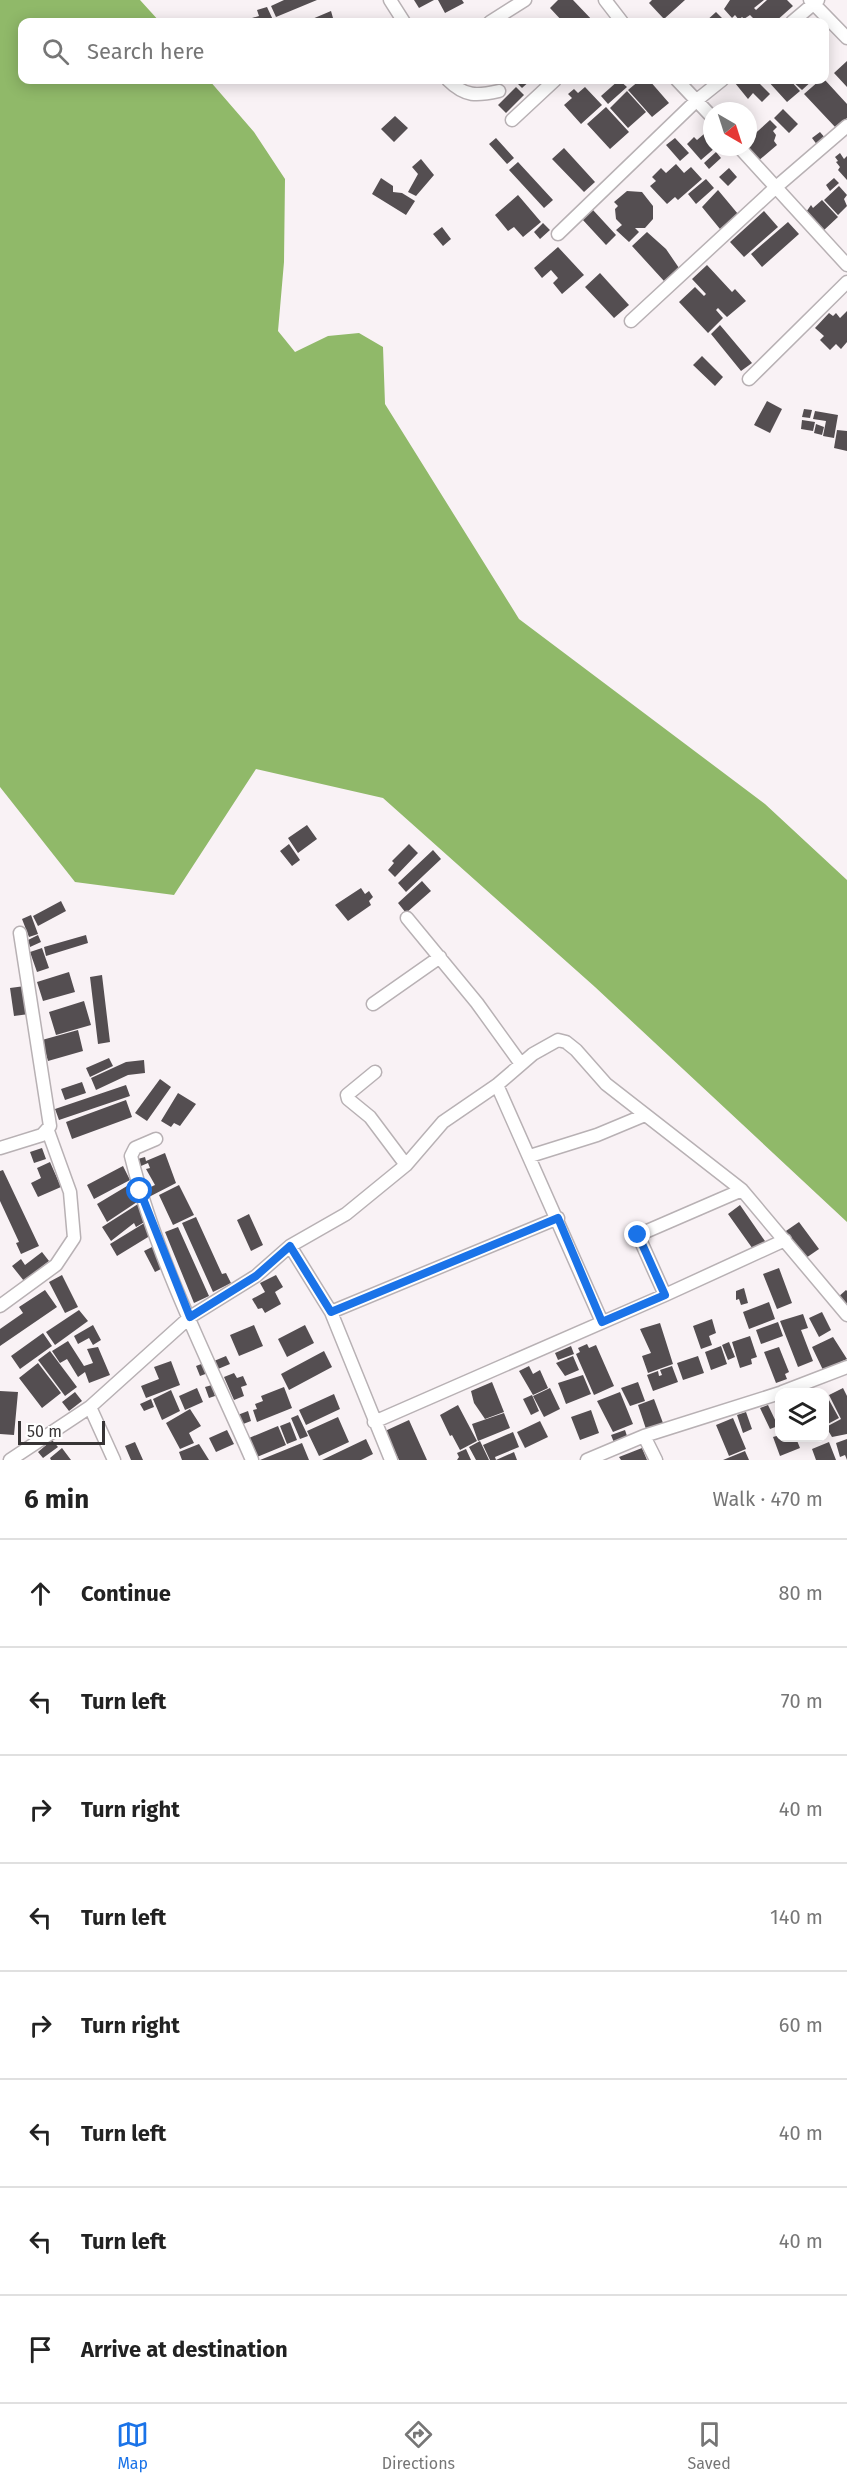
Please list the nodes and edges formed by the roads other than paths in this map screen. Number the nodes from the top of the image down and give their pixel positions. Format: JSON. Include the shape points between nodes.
{"nodes":[{"id":1,"x":390,"y":0,"type":"edge"},
{"id":2,"x":525,"y":0,"type":"edge"},
{"id":3,"x":605,"y":0,"type":"edge"},
{"id":4,"x":814,"y":1,"type":"edge"},
{"id":5,"x":401,"y":18,"type":"edge"},
{"id":6,"x":496,"y":18,"type":"edge"},
{"id":7,"x":616,"y":18,"type":"edge"},
{"id":8,"x":796,"y":18,"type":"edge"},
{"id":9,"x":847,"y":38,"type":"edge"},
{"id":10,"x":453,"y":84,"type":"edge"},
{"id":11,"x":551,"y":84,"type":"edge"},
{"id":12,"x":681,"y":84,"type":"edge"},
{"id":13,"x":717,"y":84,"type":"edge"},
{"id":14,"x":499,"y":90,"type":"dead end"},
{"id":15,"x":697,"y":100,"type":"junction"},
{"id":16,"x":703,"y":107,"type":"edge"},
{"id":17,"x":512,"y":120,"type":"dead end"},
{"id":18,"x":847,"y":126,"type":"edge"},
{"id":19,"x":747,"y":156,"type":"edge"},
{"id":20,"x":776,"y":188,"type":"junction"},
{"id":21,"x":558,"y":234,"type":"dead end"},
{"id":22,"x":847,"y":265,"type":"edge"},
{"id":23,"x":847,"y":282,"type":"edge"},
{"id":24,"x":631,"y":321,"type":"dead end"},
{"id":25,"x":749,"y":379,"type":"dead end"},
{"id":26,"x":407,"y":918,"type":"dead end"},
{"id":27,"x":20,"y":933,"type":"dead end"},
{"id":28,"x":440,"y":957,"type":"junction"},
{"id":29,"x":373,"y":1004,"type":"dead end"},
{"id":30,"x":521,"y":1064,"type":"junction"},
{"id":31,"x":375,"y":1072,"type":"dead end"},
{"id":32,"x":497,"y":1085,"type":"junction"},
{"id":33,"x":645,"y":1115,"type":"junction"},
{"id":34,"x":48,"y":1131,"type":"junction"},
{"id":35,"x":156,"y":1139,"type":"dead end"},
{"id":36,"x":0,"y":1148,"type":"edge"},
{"id":37,"x":530,"y":1155,"type":"junction"},
{"id":38,"x":406,"y":1164,"type":"junction"},
{"id":39,"x":742,"y":1190,"type":"junction"},
{"id":40,"x":558,"y":1218,"type":"junction"},
{"id":41,"x":784,"y":1239,"type":"junction"},
{"id":42,"x":290,"y":1246,"type":"junction"},
{"id":43,"x":665,"y":1295,"type":"junction"},
{"id":44,"x":0,"y":1305,"type":"edge"},
{"id":45,"x":331,"y":1312,"type":"junction"},
{"id":46,"x":847,"y":1315,"type":"edge"},
{"id":47,"x":190,"y":1317,"type":"junction"},
{"id":48,"x":602,"y":1322,"type":"junction"},
{"id":49,"x":847,"y":1367,"type":"edge"},
{"id":50,"x":794,"y":1388,"type":"edge"},
{"id":51,"x":775,"y":1395,"type":"edge"},
{"id":52,"x":90,"y":1407,"type":"junction"},
{"id":53,"x":374,"y":1422,"type":"junction"},
{"id":54,"x":644,"y":1436,"type":"junction"},
{"id":55,"x":10,"y":1460,"type":"edge"},
{"id":56,"x":114,"y":1460,"type":"edge"},
{"id":57,"x":252,"y":1460,"type":"edge"},
{"id":58,"x":391,"y":1460,"type":"edge"},
{"id":59,"x":587,"y":1460,"type":"edge"},
{"id":60,"x":656,"y":1460,"type":"edge"}],
"edges":[{"from":1,"to":5,"type":"street"},
{"from":2,"to":6,"type":"street"},
{"from":3,"to":7,"type":"street"},
{"from":4,"to":8,"type":"street"},
{"from":4,"to":9,"type":"street"},
{"from":10,"to":14,"type":"street","via":[[466,95]]},
{"from":11,"to":17,"type":"street"},
{"from":12,"to":15,"type":"street"},
{"from":13,"to":15,"type":"street"},
{"from":15,"to":16,"type":"street"},
{"from":15,"to":21,"type":"street"},
{"from":18,"to":20,"type":"street"},
{"from":19,"to":20,"type":"street"},
{"from":20,"to":22,"type":"street"},
{"from":20,"to":24,"type":"street"},
{"from":23,"to":25,"type":"street"},
{"from":26,"to":28,"type":"street"},
{"from":27,"to":34,"type":"street"},
{"from":28,"to":29,"type":"street"},
{"from":28,"to":30,"type":"street"},
{"from":30,"to":32,"type":"street"},
{"from":30,"to":33,"type":"street","via":[[549,1044],[566,1042],[606,1084]]},
{"from":31,"to":38,"type":"street","via":[[347,1095],[348,1099],[370,1117]]},
{"from":32,"to":37,"type":"street"},
{"from":32,"to":38,"type":"street","via":[[443,1122]]},
{"from":33,"to":37,"type":"street","via":[[597,1135]]},
{"from":33,"to":39,"type":"street"},
{"from":34,"to":36,"type":"street"},
{"from":34,"to":44,"type":"street","via":[[70,1192],[74,1238],[56,1265]]},
{"from":35,"to":47,"type":"street","via":[[135,1148],[131,1156],[140,1191]]},
{"from":37,"to":40,"type":"street"},
{"from":38,"to":42,"type":"street","via":[[346,1214]]},
{"from":39,"to":41,"type":"street"},
{"from":39,"to":43,"type":"street","via":[[638,1235]]},
{"from":40,"to":45,"type":"street"},
{"from":40,"to":48,"type":"street"},
{"from":41,"to":43,"type":"street"},
{"from":41,"to":46,"type":"street"},
{"from":42,"to":45,"type":"street"},
{"from":42,"to":47,"type":"street","via":[[256,1276]]},
{"from":43,"to":48,"type":"street"},
{"from":45,"to":53,"type":"street"},
{"from":47,"to":52,"type":"street"},
{"from":47,"to":57,"type":"street"},
{"from":48,"to":53,"type":"street"},
{"from":49,"to":50,"type":"street"},
{"from":51,"to":54,"type":"street"},
{"from":52,"to":55,"type":"street"},
{"from":52,"to":56,"type":"street"},
{"from":53,"to":58,"type":"street"},
{"from":54,"to":59,"type":"street"},
{"from":54,"to":60,"type":"street"}]}
